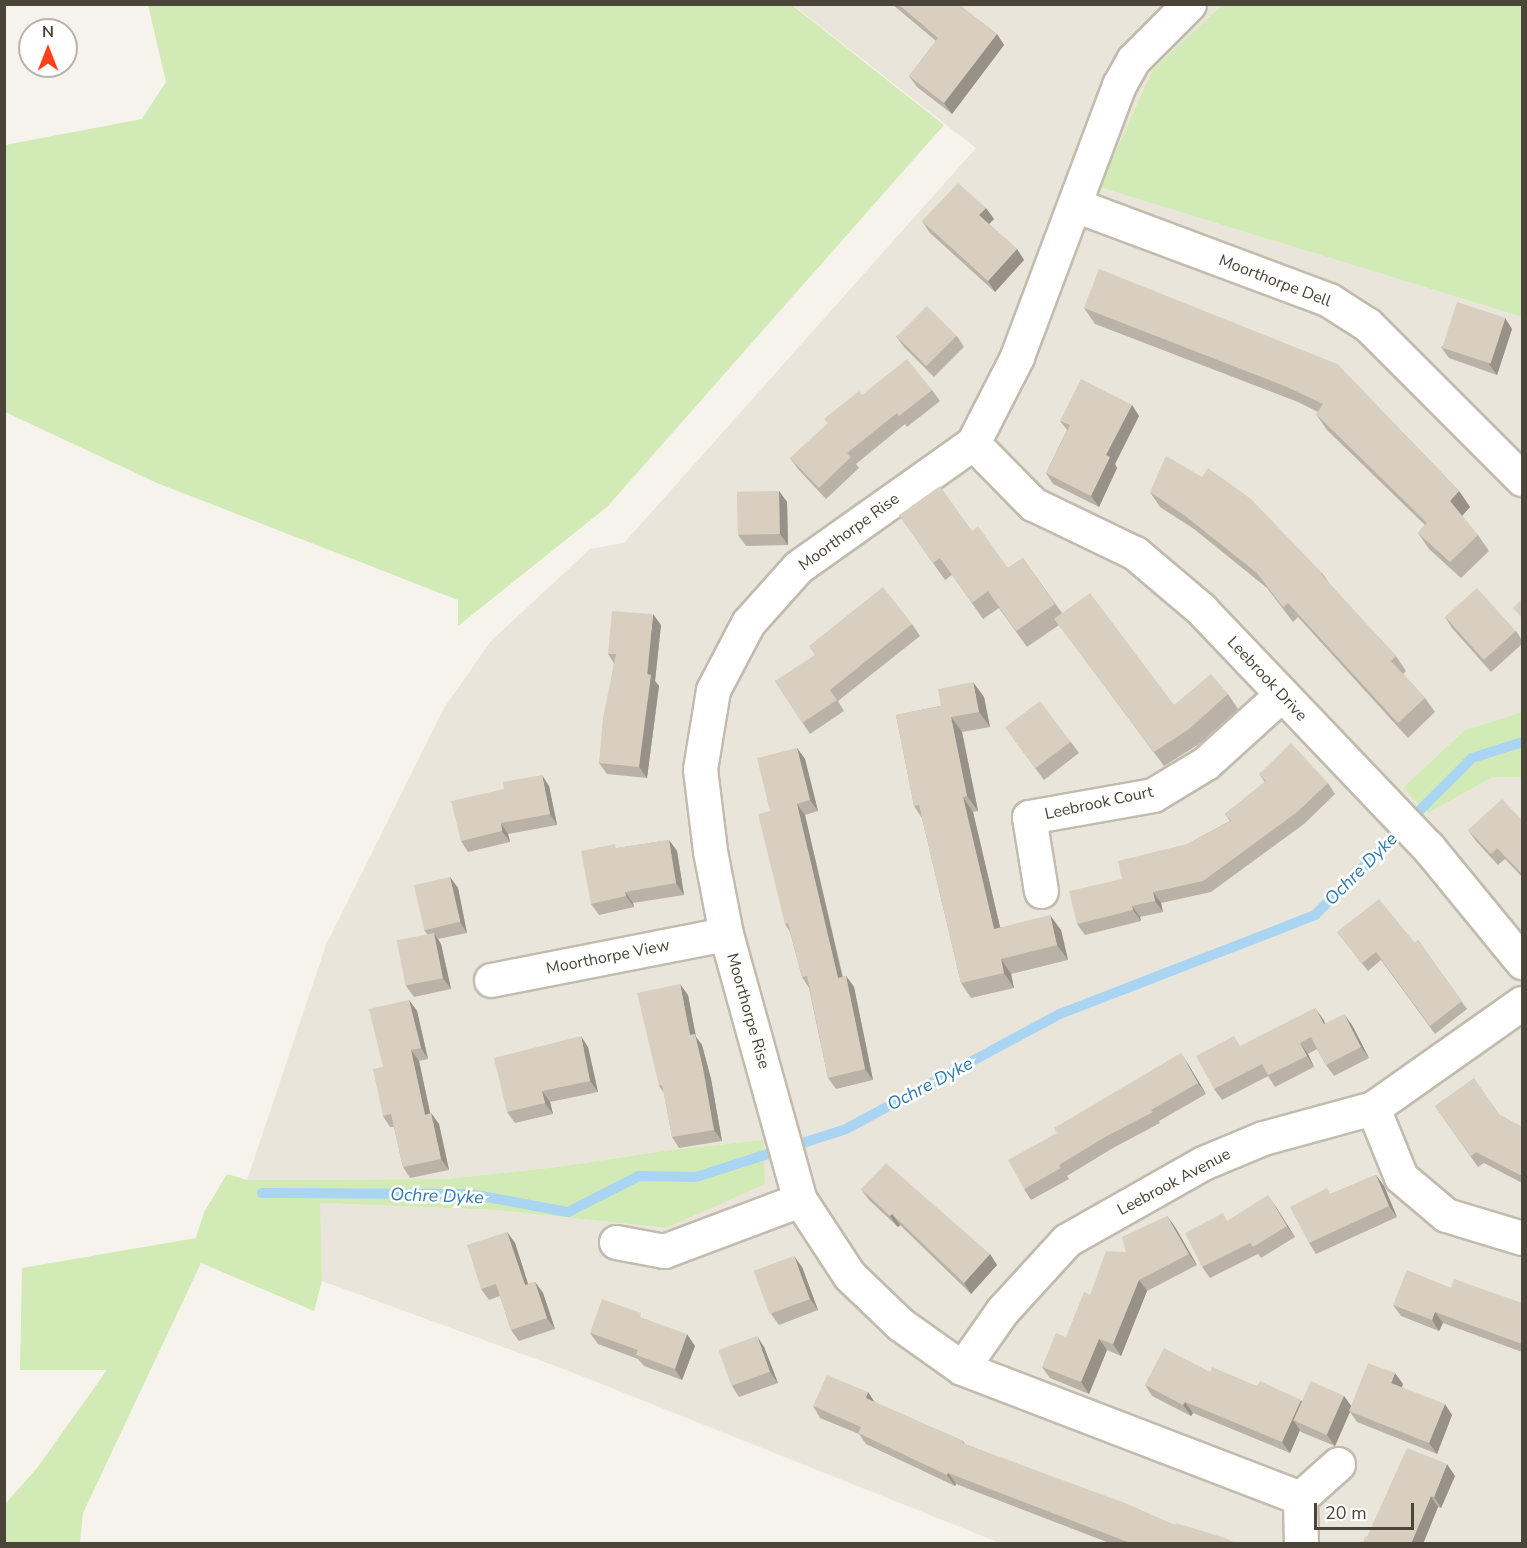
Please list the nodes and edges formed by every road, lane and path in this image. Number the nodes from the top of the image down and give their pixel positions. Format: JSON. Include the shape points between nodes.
{"nodes":[{"id":1,"x":1189,"y":4,"type":"edge"},
{"id":2,"x":1075,"y":205,"type":"junction"},
{"id":3,"x":973,"y":443,"type":"junction"},
{"id":4,"x":1522,"y":479,"type":"edge"},
{"id":5,"x":1281,"y":695,"type":"junction"},
{"id":6,"x":1041,"y":891,"type":"dead end"},
{"id":7,"x":726,"y":934,"type":"junction"},
{"id":8,"x":1522,"y":962,"type":"edge"},
{"id":9,"x":491,"y":980,"type":"dead end"},
{"id":10,"x":1522,"y":1003,"type":"edge"},
{"id":11,"x":1373,"y":1108,"type":"junction"},
{"id":12,"x":798,"y":1192,"type":"junction"},
{"id":13,"x":1522,"y":1238,"type":"edge"},
{"id":14,"x":616,"y":1242,"type":"dead end"},
{"id":15,"x":962,"y":1368,"type":"junction"},
{"id":16,"x":1338,"y":1464,"type":"dead end"},
{"id":17,"x":1300,"y":1498,"type":"junction"},
{"id":18,"x":1301,"y":1544,"type":"edge"}],
"edges":[{"from":1,"to":2,"type":"street","name":"Moorthorpe Rise","via":[[1133,60],[1119,85]]},
{"from":2,"to":3,"type":"street","name":"Moorthorpe Rise","via":[[1017,357]]},
{"from":2,"to":4,"type":"street","name":"Moorthorpe Dell","via":[[1329,300],[1368,325]]},
{"from":3,"to":5,"type":"street","name":"Leebrook Drive","via":[[1033,504],[1135,553],[1202,609]]},
{"from":3,"to":7,"type":"street","name":"Moorthorpe Rise","via":[[798,567],[748,623],[713,690],[700,770]]},
{"from":5,"to":6,"type":"street","name":"Leebrook Court","via":[[1206,763],[1153,795],[1029,818]]},
{"from":5,"to":8,"type":"street","name":"Leebrook Drive","via":[[1428,846]]},
{"from":7,"to":9,"type":"street","name":"Moorthorpe View"},
{"from":7,"to":12,"type":"street","name":"Moorthorpe Rise"},
{"from":10,"to":11,"type":"street","name":"Leebrook Avenue"},
{"from":11,"to":13,"type":"street","via":[[1401,1178],[1446,1215]]},
{"from":11,"to":15,"type":"street","name":"Leebrook Avenue","via":[[1263,1138],[1203,1163],[1067,1240],[1002,1311]]},
{"from":12,"to":14,"type":"street","via":[[664,1251]]},
{"from":12,"to":15,"type":"street","name":"Moorthorpe Rise","via":[[849,1275],[900,1324]]},
{"from":15,"to":17,"type":"street","name":"Moorthorpe Rise"},
{"from":16,"to":17,"type":"street"},
{"from":17,"to":18,"type":"street"}]}
